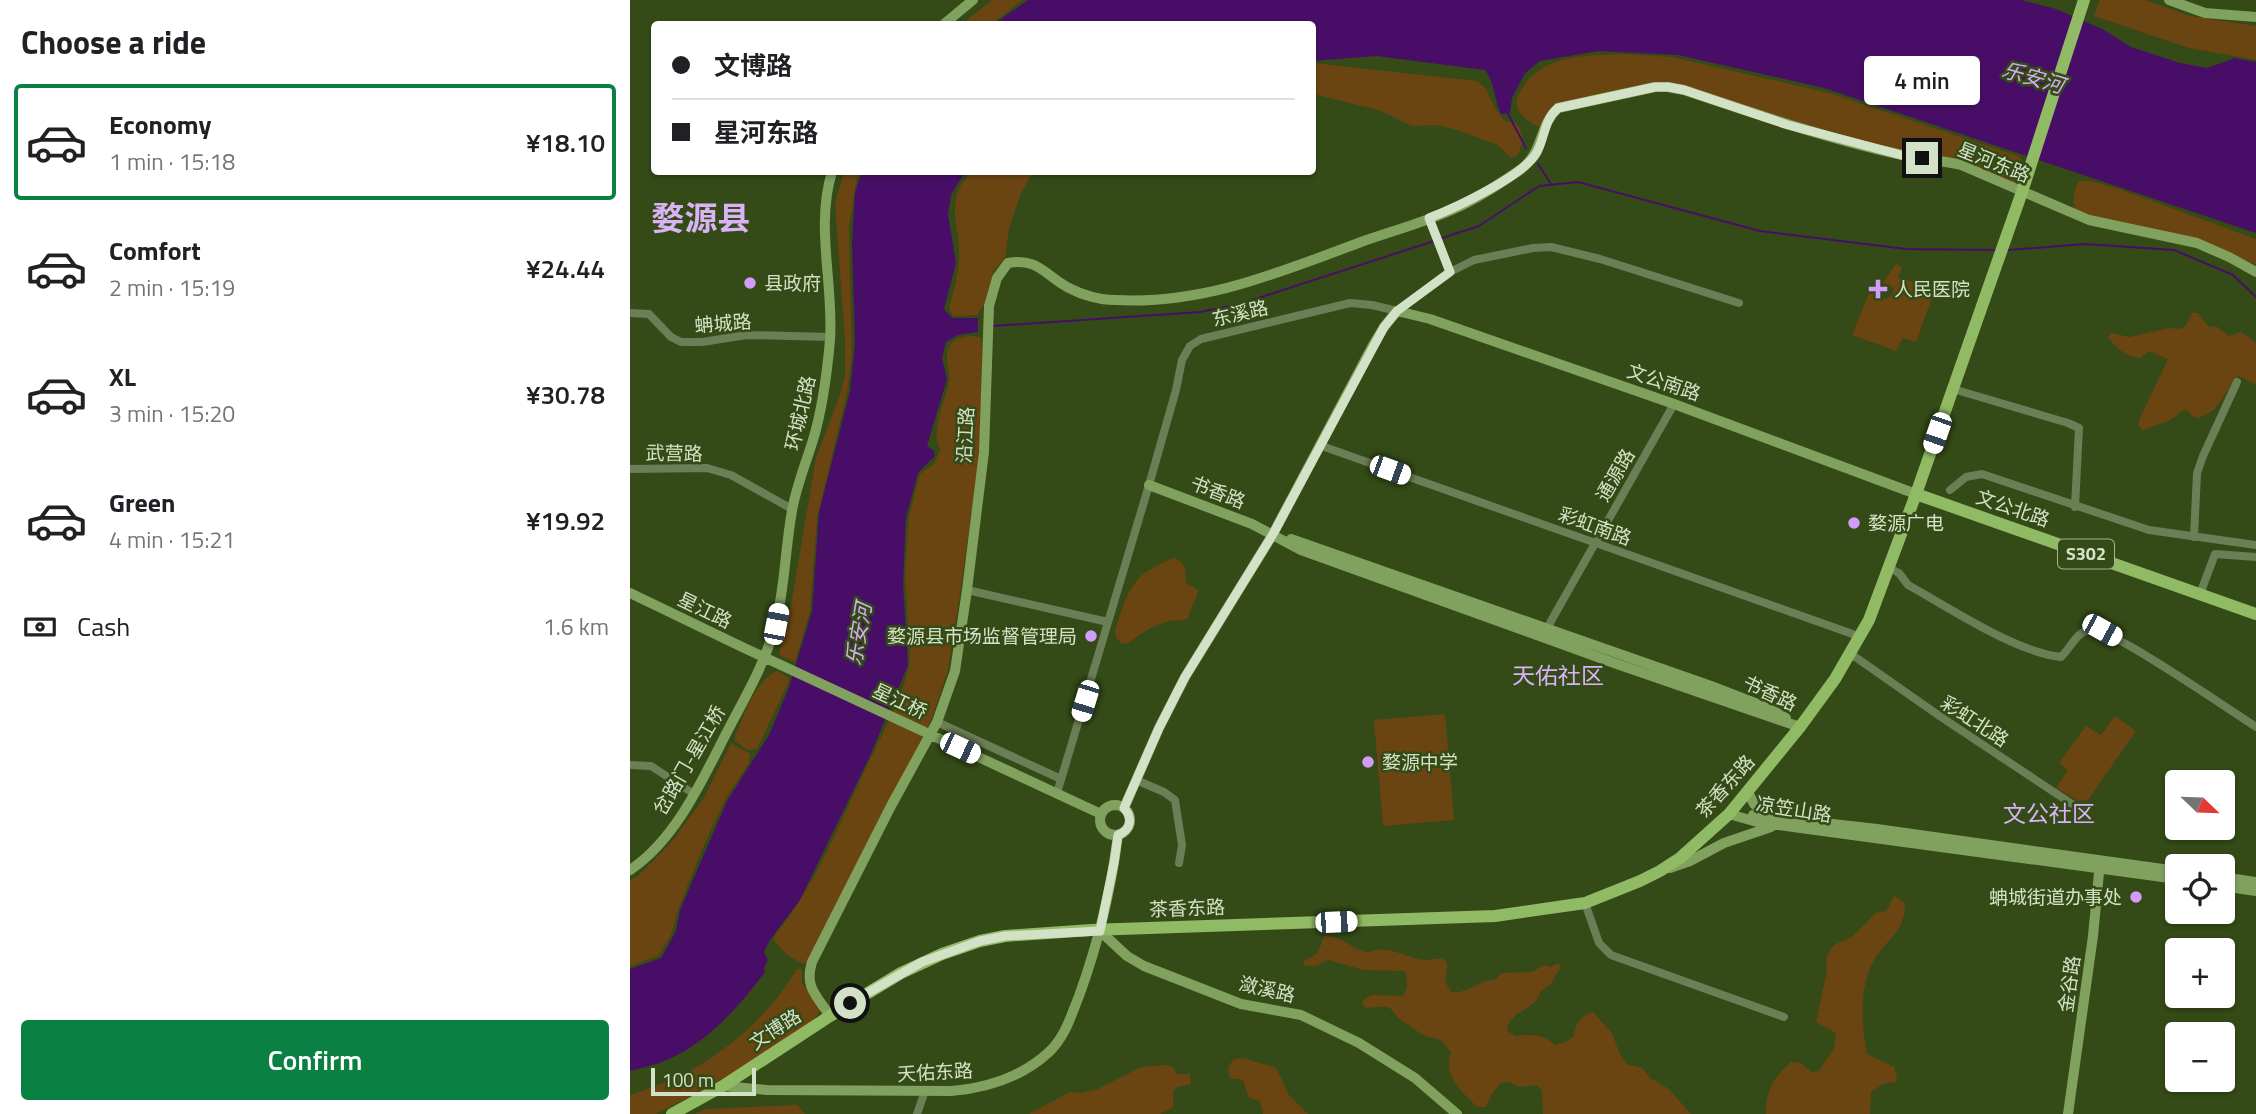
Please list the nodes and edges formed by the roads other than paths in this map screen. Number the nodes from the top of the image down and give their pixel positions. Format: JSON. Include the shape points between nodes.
{"nodes":[{"id":1,"x":973,"y":0,"type":"edge"},
{"id":2,"x":2084,"y":0,"type":"edge"},
{"id":3,"x":2169,"y":0,"type":"edge"},
{"id":4,"x":2256,"y":17,"type":"edge"},
{"id":5,"x":948,"y":21,"type":"edge"},
{"id":6,"x":831,"y":175,"type":"edge"},
{"id":7,"x":2022,"y":192,"type":"junction"},
{"id":8,"x":1429,"y":218,"type":"junction"},
{"id":9,"x":1450,"y":272,"type":"junction"},
{"id":10,"x":2256,"y":272,"type":"edge"},
{"id":11,"x":1739,"y":303,"type":"dead end"},
{"id":12,"x":1397,"y":311,"type":"junction"},
{"id":13,"x":630,"y":313,"type":"edge"},
{"id":14,"x":830,"y":337,"type":"junction"},
{"id":15,"x":2237,"y":382,"type":"dead end"},
{"id":16,"x":1953,"y":389,"type":"junction"},
{"id":17,"x":1674,"y":404,"type":"junction"},
{"id":18,"x":1319,"y":445,"type":"junction"},
{"id":19,"x":630,"y":468,"type":"edge"},
{"id":20,"x":1149,"y":485,"type":"junction"},
{"id":21,"x":1950,"y":490,"type":"dead end"},
{"id":22,"x":1916,"y":495,"type":"junction"},
{"id":23,"x":2075,"y":506,"type":"junction"},
{"id":24,"x":792,"y":509,"type":"junction"},
{"id":25,"x":1273,"y":534,"type":"junction"},
{"id":26,"x":2194,"y":537,"type":"junction"},
{"id":27,"x":1595,"y":542,"type":"junction"},
{"id":28,"x":2256,"y":545,"type":"edge"},
{"id":29,"x":2256,"y":557,"type":"edge"},
{"id":30,"x":1889,"y":568,"type":"junction"},
{"id":31,"x":967,"y":590,"type":"junction"},
{"id":32,"x":630,"y":593,"type":"edge"},
{"id":33,"x":2200,"y":594,"type":"junction"},
{"id":34,"x":2256,"y":614,"type":"edge"},
{"id":35,"x":1108,"y":622,"type":"junction"},
{"id":36,"x":1546,"y":632,"type":"junction"},
{"id":37,"x":1861,"y":637,"type":"junction"},
{"id":38,"x":1852,"y":654,"type":"junction"},
{"id":39,"x":766,"y":658,"type":"junction"},
{"id":40,"x":937,"y":722,"type":"junction"},
{"id":41,"x":1800,"y":727,"type":"junction"},
{"id":42,"x":2256,"y":727,"type":"edge"},
{"id":43,"x":630,"y":765,"type":"edge"},
{"id":44,"x":1061,"y":779,"type":"junction"},
{"id":45,"x":1136,"y":780,"type":"junction"},
{"id":46,"x":1748,"y":792,"type":"junction"},
{"id":47,"x":1057,"y":793,"type":"junction"},
{"id":48,"x":694,"y":794,"type":"junction"},
{"id":49,"x":1124,"y":808,"type":"junction"},
{"id":50,"x":2084,"y":811,"type":"dead end"},
{"id":51,"x":1101,"y":814,"type":"junction"},
{"id":52,"x":1730,"y":814,"type":"junction"},
{"id":53,"x":1779,"y":821,"type":"junction"},
{"id":54,"x":1118,"y":835,"type":"junction"},
{"id":55,"x":1178,"y":863,"type":"dead end"},
{"id":56,"x":2100,"y":864,"type":"junction"},
{"id":57,"x":630,"y":870,"type":"edge"},
{"id":58,"x":2165,"y":870,"type":"edge"},
{"id":59,"x":1660,"y":871,"type":"junction"},
{"id":60,"x":2165,"y":877,"type":"edge"},
{"id":61,"x":2235,"y":879,"type":"edge"},
{"id":62,"x":2256,"y":882,"type":"edge"},
{"id":63,"x":2235,"y":888,"type":"edge"},
{"id":64,"x":2256,"y":891,"type":"edge"},
{"id":65,"x":1585,"y":903,"type":"junction"},
{"id":66,"x":1100,"y":931,"type":"junction"},
{"id":67,"x":830,"y":1016,"type":"junction"},
{"id":68,"x":1784,"y":1017,"type":"dead end"},
{"id":69,"x":723,"y":1086,"type":"junction"},
{"id":70,"x":925,"y":1091,"type":"junction"},
{"id":71,"x":672,"y":1114,"type":"edge"},
{"id":72,"x":917,"y":1114,"type":"edge"},
{"id":73,"x":1457,"y":1114,"type":"edge"},
{"id":74,"x":2068,"y":1114,"type":"edge"}],
"edges":[{"from":1,"to":5,"type":"street"},
{"from":2,"to":7,"type":"main road","name":"茶香东路"},
{"from":3,"to":4,"type":"street","via":[[2205,13]]},
{"from":6,"to":14,"type":"street","name":"环城北路","via":[[825,218]]},
{"from":7,"to":8,"type":"street","name":"星河东路","via":[[1961,164],[1905,156],[1788,125],[1684,90],[1655,87],[1558,108],[1547,122],[1537,152],[1520,170],[1456,208]]},
{"from":7,"to":10,"type":"street","name":"星河东路","via":[[2089,220],[2197,243]]},
{"from":7,"to":16,"type":"main road","name":"茶香东路"},
{"from":8,"to":9,"type":"street"},
{"from":8,"to":31,"type":"street","name":"沿江路","via":[[1248,284],[1181,299],[1113,300],[1069,288],[1024,261],[1008,263],[1000,271],[989,306],[984,452]]},
{"from":9,"to":11,"type":"street","via":[[1474,260],[1551,247]]},
{"from":9,"to":12,"type":"street"},
{"from":12,"to":17,"type":"street","name":"文公南路"},
{"from":12,"to":18,"type":"street","via":[[1373,345]]},
{"from":12,"to":20,"type":"street","name":"东溪路","via":[[1350,303],[1201,339],[1190,346],[1182,359]]},
{"from":13,"to":14,"type":"street","name":"蚺城路","via":[[649,314],[681,342],[747,335]]},
{"from":14,"to":24,"type":"street","name":"环城北路","via":[[825,389]]},
{"from":15,"to":26,"type":"street","via":[[2197,473]]},
{"from":16,"to":22,"type":"main road","name":"茶香东路"},
{"from":16,"to":23,"type":"street","via":[[2079,428]]},
{"from":17,"to":22,"type":"street","name":"文公南路"},
{"from":17,"to":27,"type":"street","name":"通源路"},
{"from":18,"to":25,"type":"street"},
{"from":18,"to":27,"type":"street","name":"彩虹南路"},
{"from":19,"to":24,"type":"street","name":"武营路","via":[[707,468],[731,475]]},
{"from":20,"to":25,"type":"street","name":"书香路"},
{"from":20,"to":35,"type":"street","name":"东溪路"},
{"from":21,"to":23,"type":"street","via":[[1966,477],[1982,474]]},
{"from":22,"to":30,"type":"main road","name":"茶香东路"},
{"from":22,"to":33,"type":"main road","name":"文公北路","number":"S302"},
{"from":23,"to":26,"type":"street","via":[[2149,530]]},
{"from":24,"to":39,"type":"street","name":"环城北路","via":[[782,592]]},
{"from":25,"to":36,"type":"street","name":"书香路"},
{"from":25,"to":45,"type":"street","via":[[1185,677]]},
{"from":26,"to":28,"type":"street"},
{"from":27,"to":36,"type":"street","name":"通源路"},
{"from":27,"to":37,"type":"street","name":"彩虹南路"},
{"from":29,"to":33,"type":"street","via":[[2216,554]]},
{"from":30,"to":37,"type":"main road","name":"茶香东路"},
{"from":30,"to":42,"type":"street","via":[[1908,585],[2015,644],[2053,656],[2061,657],[2082,632],[2102,630]]},
{"from":31,"to":35,"type":"street"},
{"from":31,"to":40,"type":"street","name":"沿江路","via":[[955,671]]},
{"from":32,"to":39,"type":"street","name":"星江路"},
{"from":33,"to":34,"type":"main road","name":"文公北路","number":"S302"},
{"from":35,"to":44,"type":"street","name":"东溪路"},
{"from":36,"to":41,"type":"street","name":"书香路","via":[[1768,708]]},
{"from":37,"to":38,"type":"main road","name":"茶香东路"},
{"from":38,"to":41,"type":"main road","name":"茶香东路"},
{"from":38,"to":50,"type":"street","name":"彩虹北路"},
{"from":39,"to":47,"type":"street","name":"星江桥"},
{"from":39,"to":48,"type":"street","name":"岔路门-星江桥"},
{"from":40,"to":44,"type":"street"},
{"from":40,"to":67,"type":"street","name":"沿江路","via":[[812,962],[810,987]]},
{"from":41,"to":46,"type":"main road","name":"茶香东路"},
{"from":43,"to":48,"type":"street","via":[[651,766]]},
{"from":44,"to":47,"type":"street","name":"东溪路"},
{"from":45,"to":49,"type":"street"},
{"from":45,"to":55,"type":"street","via":[[1175,800],[1182,845]]},
{"from":46,"to":52,"type":"main road","name":"茶香东路"},
{"from":46,"to":53,"type":"street","via":[[1758,809]]},
{"from":47,"to":51,"type":"street"},
{"from":48,"to":57,"type":"street","name":"岔路门-星江桥","via":[[658,845]]},
{"from":49,"to":51,"type":"street","via":[[1111,806]]},
{"from":49,"to":54,"type":"street","via":[[1129,824]]},
{"from":51,"to":54,"type":"street","via":[[1101,828]]},
{"from":52,"to":53,"type":"street","name":"凉笠山路"},
{"from":52,"to":59,"type":"main road","name":"茶香东路"},
{"from":53,"to":56,"type":"street","name":"凉笠山路"},
{"from":53,"to":59,"type":"street"},
{"from":54,"to":66,"type":"street","name":"天佑东路"},
{"from":56,"to":58,"type":"street","name":"凉笠山路"},
{"from":56,"to":60,"type":"street","name":"凉笠山路"},
{"from":56,"to":74,"type":"street","name":"金谷路"},
{"from":59,"to":65,"type":"main road","name":"茶香东路"},
{"from":61,"to":62,"type":"street"},
{"from":63,"to":64,"type":"street"},
{"from":65,"to":66,"type":"main road","name":"茶香东路","via":[[1495,916]]},
{"from":65,"to":68,"type":"street","via":[[1599,943],[1611,955]]},
{"from":66,"to":67,"type":"main road","name":"文博路","via":[[1005,936],[961,947],[901,973]]},
{"from":66,"to":70,"type":"street","name":"天佑东路","via":[[1068,1025],[1049,1051],[1001,1082]]},
{"from":66,"to":73,"type":"street","name":"潋溪路","via":[[1144,966],[1241,1004],[1301,1015],[1359,1043],[1415,1078]]},
{"from":67,"to":69,"type":"main road","name":"文博路"},
{"from":69,"to":70,"type":"street","name":"天佑东路","via":[[779,1091]]},
{"from":69,"to":71,"type":"main road","name":"文博路"},
{"from":70,"to":72,"type":"street"}]}
